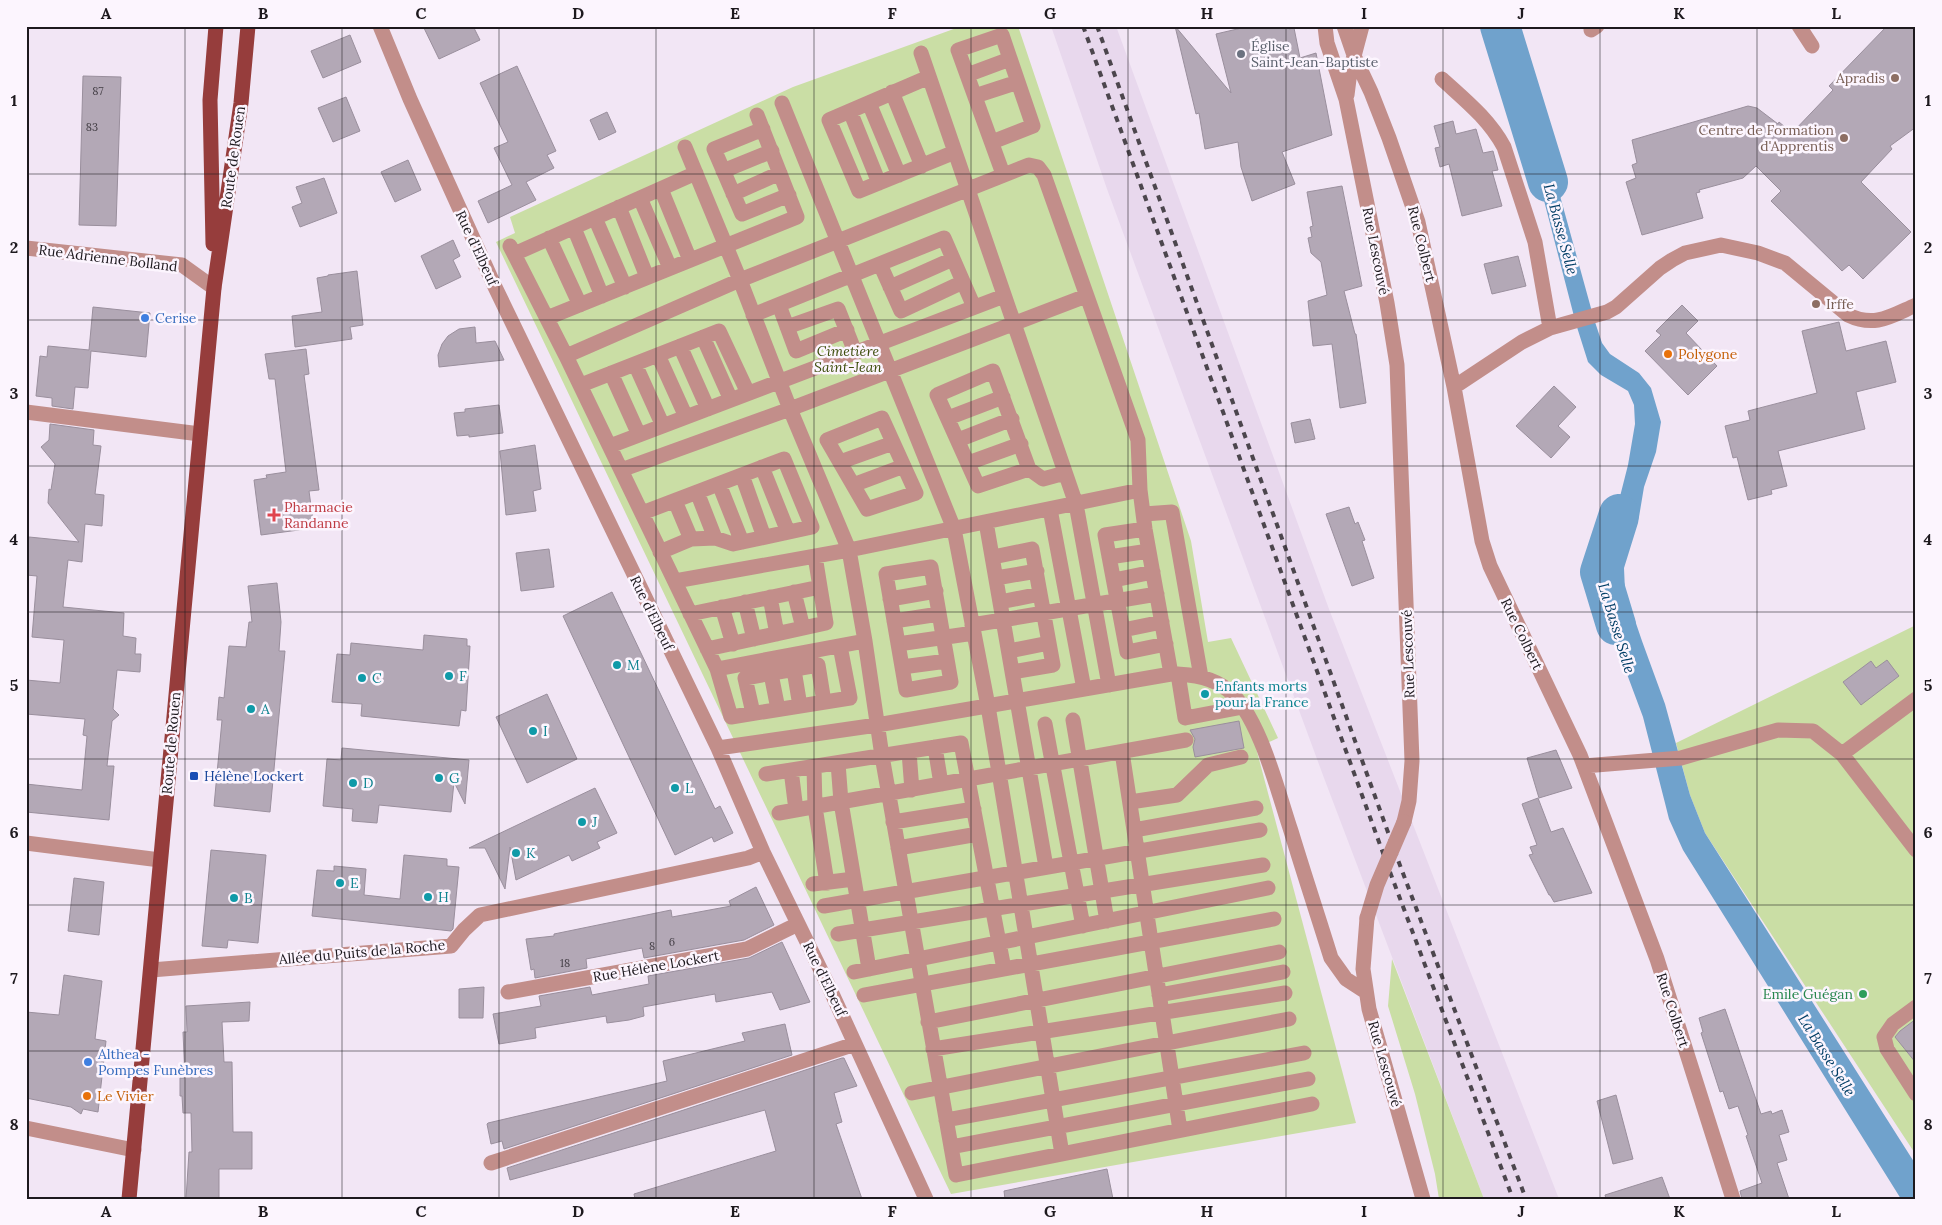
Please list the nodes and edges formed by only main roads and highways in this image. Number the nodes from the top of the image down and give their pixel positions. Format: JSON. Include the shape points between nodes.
{"nodes":[{"id":1,"x":216,"y":26,"type":"edge"},
{"id":2,"x":248,"y":26,"type":"edge"},
{"id":3,"x":214,"y":288,"type":"junction"},
{"id":4,"x":129,"y":1199,"type":"edge"}],
"edges":[{"from":1,"to":3,"type":"main road","name":"Route de Rouen","via":[[210,100]]},
{"from":2,"to":3,"type":"main road","name":"Route de Rouen","via":[[241,103]]},
{"from":3,"to":4,"type":"main road","name":"Route de Rouen"}]}
